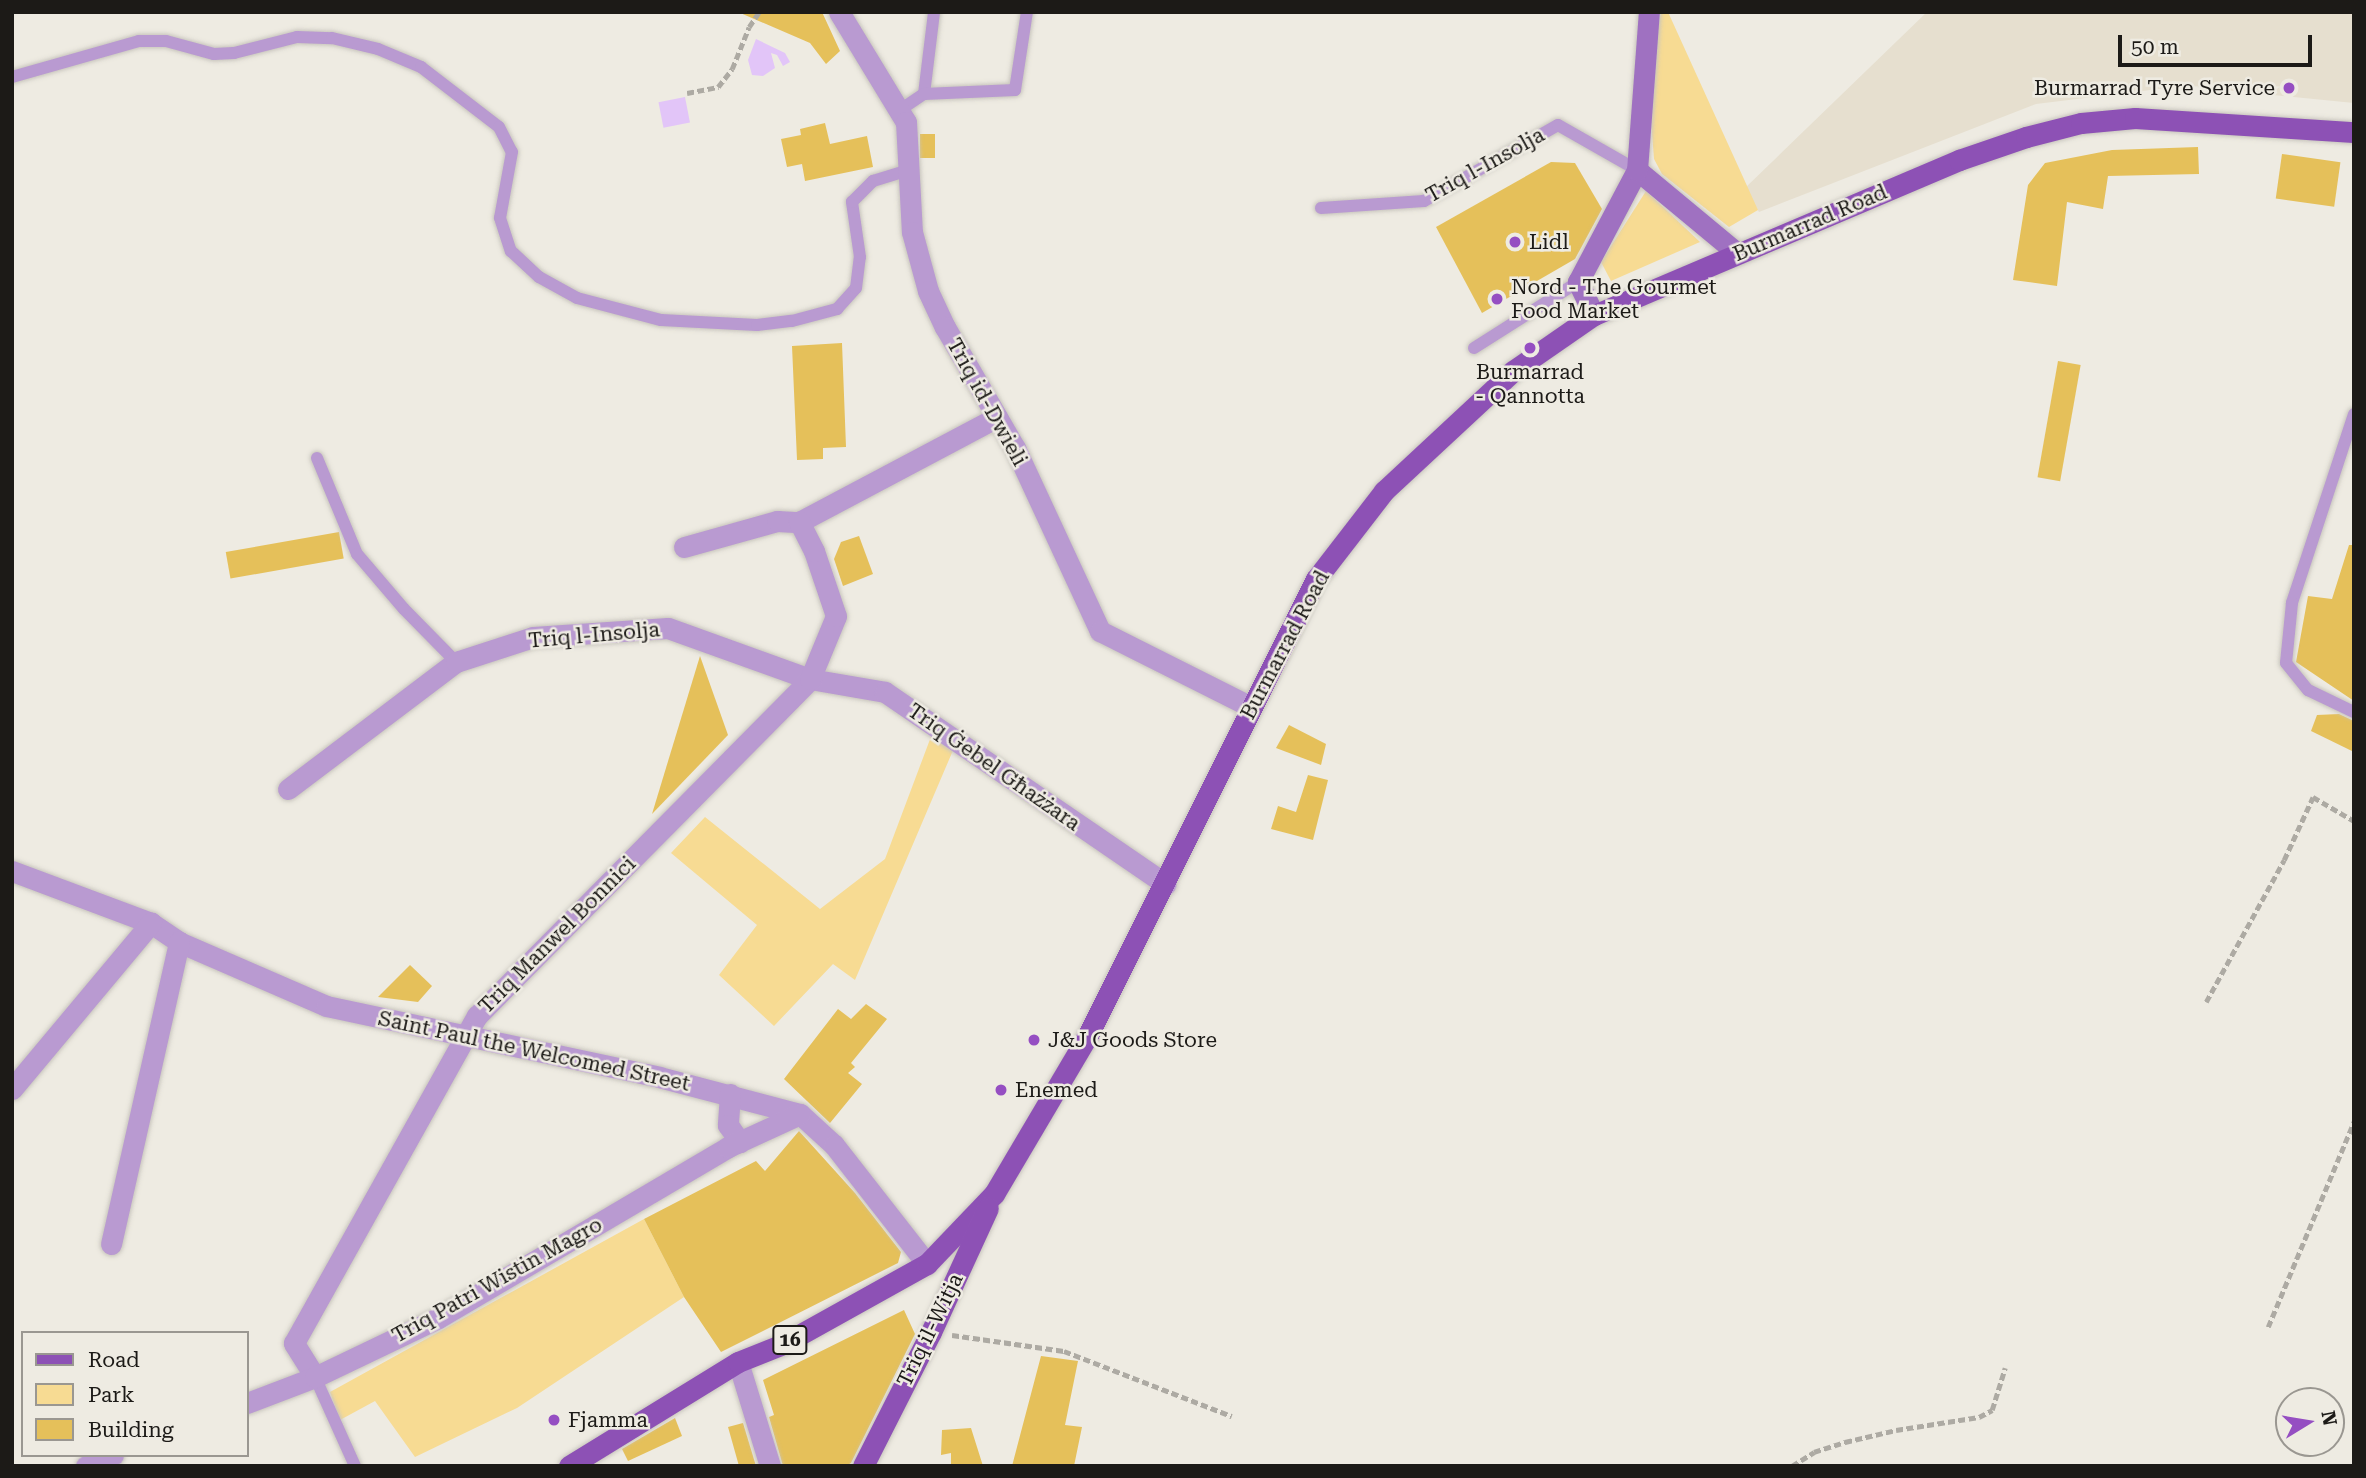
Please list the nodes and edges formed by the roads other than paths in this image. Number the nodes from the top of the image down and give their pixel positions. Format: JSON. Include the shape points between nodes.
{"nodes":[{"id":1,"x":839,"y":12,"type":"edge"},
{"id":2,"x":934,"y":12,"type":"edge"},
{"id":3,"x":1027,"y":12,"type":"edge"},
{"id":4,"x":1648,"y":12,"type":"edge"},
{"id":5,"x":12,"y":77,"type":"edge"},
{"id":6,"x":924,"y":94,"type":"junction"},
{"id":7,"x":900,"y":110,"type":"junction"},
{"id":8,"x":2354,"y":132,"type":"edge"},
{"id":9,"x":910,"y":170,"type":"junction"},
{"id":10,"x":1637,"y":170,"type":"junction"},
{"id":11,"x":1321,"y":208,"type":"dead end"},
{"id":12,"x":1737,"y":253,"type":"junction"},
{"id":13,"x":1578,"y":282,"type":"junction"},
{"id":14,"x":1594,"y":316,"type":"junction"},
{"id":15,"x":1474,"y":348,"type":"dead end"},
{"id":16,"x":2354,"y":414,"type":"edge"},
{"id":17,"x":997,"y":417,"type":"junction"},
{"id":18,"x":317,"y":458,"type":"dead end"},
{"id":19,"x":799,"y":522,"type":"junction"},
{"id":20,"x":684,"y":547,"type":"dead end"},
{"id":21,"x":457,"y":662,"type":"junction"},
{"id":22,"x":810,"y":679,"type":"junction"},
{"id":23,"x":1251,"y":707,"type":"junction"},
{"id":24,"x":2354,"y":712,"type":"edge"},
{"id":25,"x":288,"y":789,"type":"dead end"},
{"id":26,"x":12,"y":871,"type":"edge"},
{"id":27,"x":1165,"y":884,"type":"junction"},
{"id":28,"x":151,"y":923,"type":"junction"},
{"id":29,"x":179,"y":942,"type":"junction"},
{"id":30,"x":466,"y":1037,"type":"junction"},
{"id":31,"x":12,"y":1089,"type":"edge"},
{"id":32,"x":730,"y":1094,"type":"junction"},
{"id":33,"x":800,"y":1114,"type":"junction"},
{"id":34,"x":740,"y":1142,"type":"junction"},
{"id":35,"x":994,"y":1194,"type":"junction"},
{"id":36,"x":111,"y":1244,"type":"dead end"},
{"id":37,"x":927,"y":1264,"type":"junction"},
{"id":38,"x":737,"y":1362,"type":"junction"},
{"id":39,"x":315,"y":1377,"type":"junction"},
{"id":40,"x":248,"y":1403,"type":"edge"},
{"id":41,"x":108,"y":1457,"type":"edge"},
{"id":42,"x":86,"y":1466,"type":"edge"},
{"id":43,"x":355,"y":1466,"type":"edge"},
{"id":44,"x":569,"y":1466,"type":"edge"},
{"id":45,"x":770,"y":1466,"type":"edge"},
{"id":46,"x":863,"y":1466,"type":"edge"}],
"edges":[{"from":1,"to":7,"type":"street","name":"Triq id-Dwieli"},
{"from":2,"to":6,"type":"lane"},
{"from":3,"to":6,"type":"lane","via":[[1015,90]]},
{"from":4,"to":10,"type":"street"},
{"from":5,"to":9,"type":"lane","via":[[139,41],[166,41],[214,54],[297,37],[332,38],[378,49],[421,66],[499,127],[512,152],[500,218],[511,251],[539,277],[577,298],[662,320],[757,325],[837,309],[856,288],[860,257],[852,202],[873,181]]},
{"from":6,"to":7,"type":"lane"},
{"from":7,"to":9,"type":"street","name":"Triq id-Dwieli","via":[[908,132]]},
{"from":8,"to":12,"type":"main road","name":"Burmarrad Road","number":"16","via":[[2173,118],[2081,123],[1959,160]]},
{"from":9,"to":17,"type":"street","name":"Triq id-Dwieli","via":[[912,232],[928,291]]},
{"from":10,"to":11,"type":"lane","name":"Triq l-Insolja","via":[[1558,125],[1424,201]]},
{"from":10,"to":12,"type":"street"},
{"from":10,"to":13,"type":"street"},
{"from":12,"to":14,"type":"main road","name":"Burmarrad Road","number":"16"},
{"from":13,"to":14,"type":"street"},
{"from":13,"to":15,"type":"lane"},
{"from":14,"to":23,"type":"main road","name":"Burmarrad Road","number":"16","via":[[1513,371],[1384,491],[1316,579]]},
{"from":16,"to":24,"type":"lane","via":[[2291,603],[2286,663],[2308,690]]},
{"from":17,"to":19,"type":"street"},
{"from":17,"to":23,"type":"street","name":"Triq id-Dwieli","via":[[1100,631]]},
{"from":18,"to":21,"type":"lane","via":[[357,554]]},
{"from":19,"to":20,"type":"street","via":[[777,521]]},
{"from":19,"to":22,"type":"street","name":"Triq Manwel Bonnici","via":[[836,616]]},
{"from":21,"to":22,"type":"street","name":"Triq l-Insolja","via":[[533,636],[668,628]]},
{"from":21,"to":25,"type":"street","name":"Triq l-Insolja"},
{"from":22,"to":27,"type":"street","name":"Triq Ġebel Għażżara","via":[[886,692]]},
{"from":22,"to":30,"type":"street","name":"Triq Manwel Bonnici","via":[[477,1016]]},
{"from":23,"to":27,"type":"main road","name":"Burmarrad Road","number":"16"},
{"from":26,"to":28,"type":"street","name":"Saint Paul the Welcomed Street"},
{"from":27,"to":35,"type":"main road","name":"Burmarrad Road","number":"16","via":[[1087,1037]]},
{"from":28,"to":29,"type":"street","name":"Saint Paul the Welcomed Street"},
{"from":28,"to":31,"type":"street"},
{"from":29,"to":30,"type":"street","name":"Saint Paul the Welcomed Street","via":[[326,1006]]},
{"from":29,"to":36,"type":"street"},
{"from":30,"to":32,"type":"street","name":"Saint Paul the Welcomed Street"},
{"from":30,"to":39,"type":"street","name":"Triq Manwel Bonnici","via":[[294,1343]]},
{"from":32,"to":33,"type":"street","name":"Saint Paul the Welcomed Street"},
{"from":32,"to":34,"type":"street","via":[[728,1125]]},
{"from":33,"to":34,"type":"street","name":"Triq Patri Wistin Magro"},
{"from":33,"to":37,"type":"street","name":"Saint Paul the Welcomed Street","via":[[834,1145]]},
{"from":34,"to":39,"type":"street","name":"Triq Patri Wistin Magro","via":[[439,1318]]},
{"from":35,"to":37,"type":"main road","name":"Burmarrad Road","number":"16"},
{"from":35,"to":46,"type":"main road","name":"Triq il-Witja","number":"16"},
{"from":37,"to":38,"type":"main road","name":"Burmarrad Road","number":"16","via":[[783,1344]]},
{"from":38,"to":44,"type":"main road","name":"Burmarrad Road","number":"16"},
{"from":38,"to":45,"type":"street"},
{"from":39,"to":40,"type":"street","name":"Triq Patri Wistin Magro"},
{"from":39,"to":43,"type":"lane"},
{"from":41,"to":42,"type":"street"}]}
